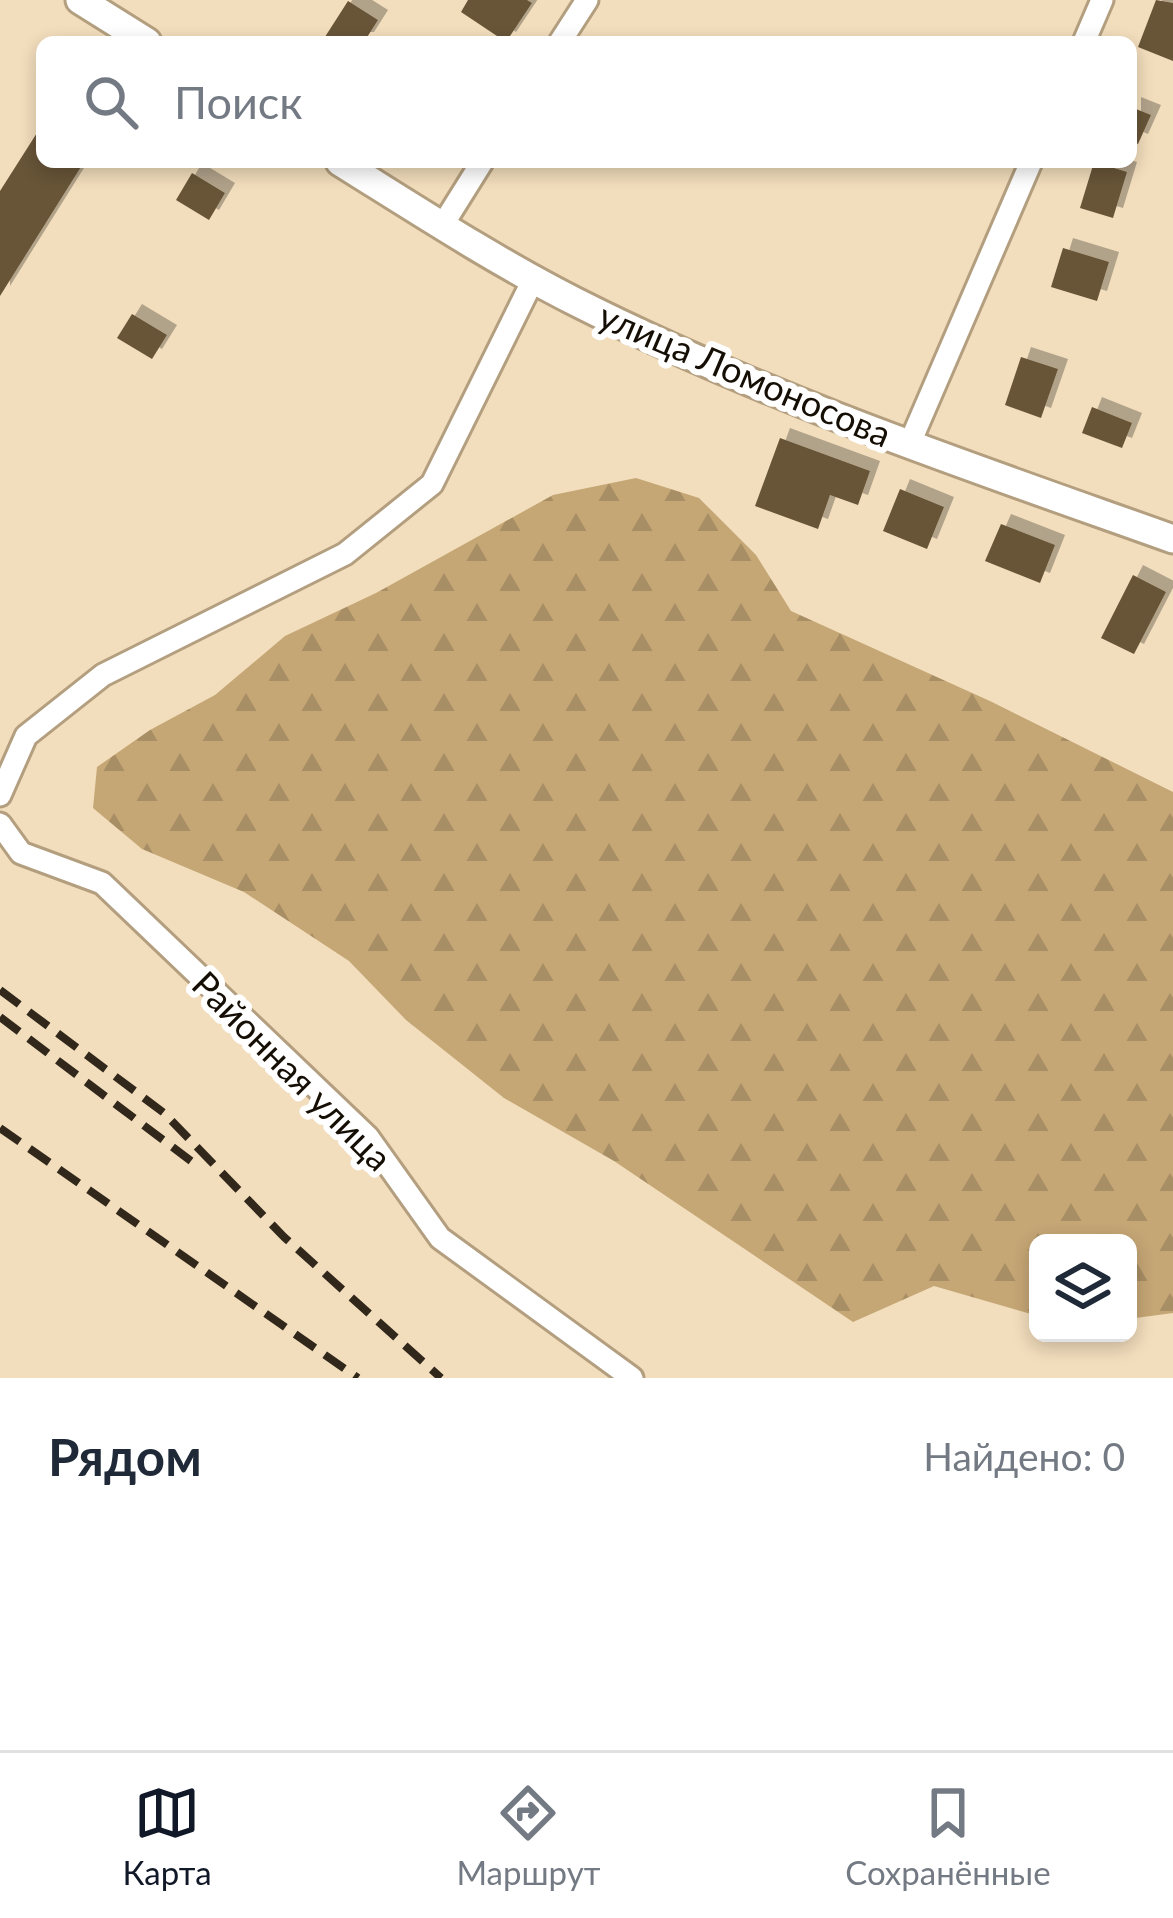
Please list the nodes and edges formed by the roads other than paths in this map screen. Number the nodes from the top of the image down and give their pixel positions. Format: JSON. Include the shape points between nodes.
{"nodes":[{"id":1,"x":80,"y":0,"type":"edge"},
{"id":2,"x":587,"y":0,"type":"edge"},
{"id":3,"x":1102,"y":0,"type":"edge"},
{"id":4,"x":137,"y":36,"type":"edge"},
{"id":5,"x":564,"y":36,"type":"edge"},
{"id":6,"x":1087,"y":36,"type":"edge"},
{"id":7,"x":350,"y":168,"type":"edge"},
{"id":8,"x":478,"y":168,"type":"edge"},
{"id":9,"x":1028,"y":168,"type":"edge"},
{"id":10,"x":442,"y":226,"type":"junction"},
{"id":11,"x":534,"y":278,"type":"junction"},
{"id":12,"x":909,"y":445,"type":"junction"},
{"id":13,"x":1173,"y":539,"type":"edge"},
{"id":14,"x":0,"y":795,"type":"edge"},
{"id":15,"x":0,"y":824,"type":"edge"},
{"id":16,"x":632,"y":1378,"type":"edge"}],
"edges":[{"from":1,"to":4,"type":"street"},
{"from":2,"to":5,"type":"street"},
{"from":3,"to":6,"type":"street"},
{"from":7,"to":10,"type":"street","name":"улица Ломоносова"},
{"from":8,"to":10,"type":"street"},
{"from":9,"to":12,"type":"street"},
{"from":10,"to":11,"type":"street","name":"улица Ломоносова"},
{"from":11,"to":12,"type":"street","name":"улица Ломоносова","via":[[752,383]]},
{"from":11,"to":14,"type":"street","via":[[432,484],[345,554],[104,675],[26,736]]},
{"from":12,"to":13,"type":"street","name":"улица Ломоносова"},
{"from":15,"to":16,"type":"street","name":"Районная улица","via":[[21,853],[102,883],[368,1137],[440,1238]]}]}
